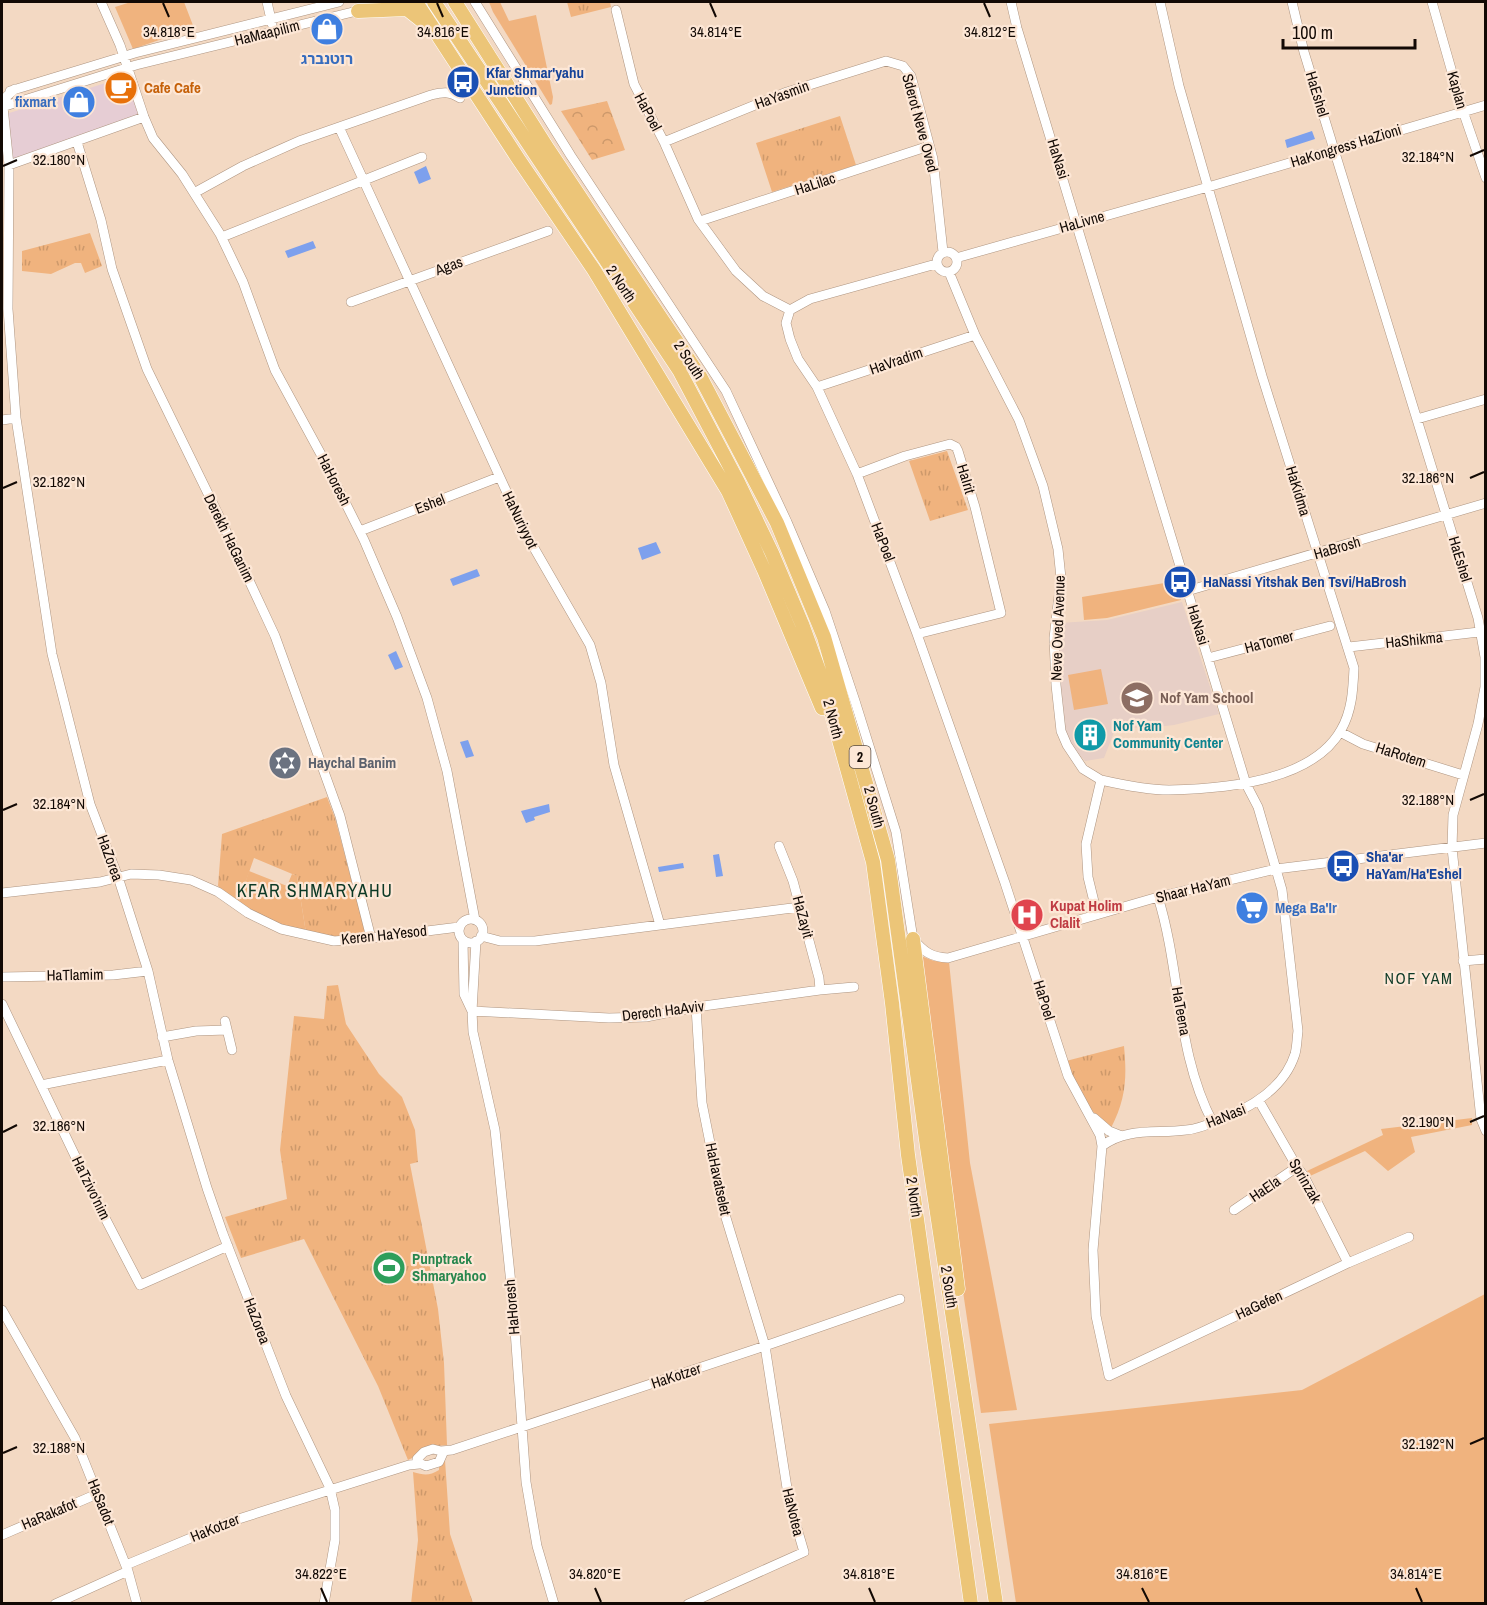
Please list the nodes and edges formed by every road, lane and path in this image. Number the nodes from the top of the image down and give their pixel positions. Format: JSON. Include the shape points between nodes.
{"nodes":[{"id":1,"x":101,"y":2,"type":"edge"},
{"id":2,"x":267,"y":2,"type":"edge"},
{"id":3,"x":339,"y":2,"type":"edge"},
{"id":4,"x":394,"y":2,"type":"edge"},
{"id":5,"x":416,"y":2,"type":"edge"},
{"id":6,"x":434,"y":2,"type":"edge"},
{"id":7,"x":455,"y":2,"type":"edge"},
{"id":8,"x":475,"y":2,"type":"edge"},
{"id":9,"x":482,"y":2,"type":"edge"},
{"id":10,"x":1011,"y":2,"type":"edge"},
{"id":11,"x":1160,"y":2,"type":"edge"},
{"id":12,"x":1292,"y":2,"type":"edge"},
{"id":13,"x":1432,"y":2,"type":"edge"},
{"id":14,"x":616,"y":10,"type":"dead end"},
{"id":15,"x":358,"y":11,"type":"junction"},
{"id":16,"x":486,"y":18,"type":"junction"},
{"id":17,"x":272,"y":19,"type":"junction"},
{"id":18,"x":266,"y":33,"type":"junction"},
{"id":19,"x":439,"y":36,"type":"junction"},
{"id":20,"x":123,"y":56,"type":"junction"},
{"id":21,"x":903,"y":66,"type":"joint"},
{"id":22,"x":127,"y":68,"type":"junction"},
{"id":23,"x":15,"y":89,"type":"junction"},
{"id":24,"x":2,"y":94,"type":"edge"},
{"id":25,"x":460,"y":98,"type":"dead end"},
{"id":26,"x":1485,"y":105,"type":"edge"},
{"id":27,"x":2,"y":107,"type":"edge"},
{"id":28,"x":1463,"y":111,"type":"junction"},
{"id":29,"x":144,"y":117,"type":"junction"},
{"id":30,"x":339,"y":128,"type":"junction"},
{"id":31,"x":77,"y":142,"type":"junction"},
{"id":32,"x":664,"y":142,"type":"junction"},
{"id":33,"x":930,"y":146,"type":"junction"},
{"id":34,"x":1334,"y":149,"type":"junction"},
{"id":35,"x":422,"y":157,"type":"dead end"},
{"id":36,"x":9,"y":165,"type":"junction"},
{"id":37,"x":1485,"y":178,"type":"edge"},
{"id":38,"x":363,"y":180,"type":"junction"},
{"id":39,"x":1208,"y":187,"type":"junction"},
{"id":40,"x":194,"y":193,"type":"junction"},
{"id":41,"x":700,"y":221,"type":"junction"},
{"id":42,"x":1077,"y":223,"type":"junction"},
{"id":43,"x":548,"y":231,"type":"dead end"},
{"id":44,"x":222,"y":237,"type":"junction"},
{"id":45,"x":943,"y":252,"type":"junction"},
{"id":46,"x":956,"y":258,"type":"junction"},
{"id":47,"x":936,"y":264,"type":"junction"},
{"id":48,"x":949,"y":272,"type":"junction"},
{"id":49,"x":409,"y":281,"type":"junction"},
{"id":50,"x":351,"y":302,"type":"dead end"},
{"id":51,"x":790,"y":310,"type":"junction"},
{"id":52,"x":975,"y":334,"type":"junction"},
{"id":53,"x":817,"y":387,"type":"junction"},
{"id":54,"x":1485,"y":399,"type":"edge"},
{"id":55,"x":16,"y":418,"type":"junction"},
{"id":56,"x":1417,"y":419,"type":"junction"},
{"id":57,"x":2,"y":420,"type":"edge"},
{"id":58,"x":857,"y":474,"type":"junction"},
{"id":59,"x":499,"y":477,"type":"junction"},
{"id":60,"x":1485,"y":503,"type":"edge"},
{"id":61,"x":1446,"y":515,"type":"junction"},
{"id":62,"x":360,"y":531,"type":"junction"},
{"id":63,"x":1318,"y":554,"type":"junction"},
{"id":64,"x":1187,"y":591,"type":"junction"},
{"id":65,"x":1482,"y":618,"type":"edge"},
{"id":66,"x":1330,"y":626,"type":"dead end"},
{"id":67,"x":1479,"y":632,"type":"junction"},
{"id":68,"x":917,"y":634,"type":"junction"},
{"id":69,"x":1349,"y":647,"type":"junction"},
{"id":70,"x":1208,"y":658,"type":"junction"},
{"id":71,"x":1340,"y":732,"type":"junction"},
{"id":72,"x":846,"y":767,"type":"junction"},
{"id":73,"x":1463,"y":775,"type":"junction"},
{"id":74,"x":1101,"y":780,"type":"junction"},
{"id":75,"x":1246,"y":784,"type":"junction"},
{"id":76,"x":1485,"y":843,"type":"edge"},
{"id":77,"x":779,"y":846,"type":"dead end"},
{"id":78,"x":1452,"y":848,"type":"junction"},
{"id":79,"x":1276,"y":869,"type":"junction"},
{"id":80,"x":118,"y":877,"type":"junction"},
{"id":81,"x":2,"y":893,"type":"edge"},
{"id":82,"x":1158,"y":897,"type":"junction"},
{"id":83,"x":800,"y":908,"type":"junction"},
{"id":84,"x":1098,"y":914,"type":"junction"},
{"id":85,"x":475,"y":920,"type":"junction"},
{"id":86,"x":660,"y":925,"type":"junction"},
{"id":87,"x":459,"y":927,"type":"junction"},
{"id":88,"x":1024,"y":936,"type":"junction"},
{"id":89,"x":371,"y":938,"type":"junction"},
{"id":90,"x":479,"y":939,"type":"junction"},
{"id":91,"x":913,"y":939,"type":"junction"},
{"id":92,"x":463,"y":940,"type":"junction"},
{"id":93,"x":1485,"y":959,"type":"edge"},
{"id":94,"x":1463,"y":961,"type":"junction"},
{"id":95,"x":148,"y":971,"type":"junction"},
{"id":96,"x":2,"y":977,"type":"edge"},
{"id":97,"x":854,"y":987,"type":"dead end"},
{"id":98,"x":820,"y":990,"type":"junction"},
{"id":99,"x":2,"y":1004,"type":"edge"},
{"id":100,"x":696,"y":1007,"type":"junction"},
{"id":101,"x":472,"y":1011,"type":"junction"},
{"id":102,"x":162,"y":1037,"type":"junction"},
{"id":103,"x":232,"y":1050,"type":"dead end"},
{"id":104,"x":168,"y":1060,"type":"junction"},
{"id":105,"x":40,"y":1085,"type":"junction"},
{"id":106,"x":1259,"y":1101,"type":"junction"},
{"id":107,"x":1090,"y":1115,"type":"junction"},
{"id":108,"x":1213,"y":1123,"type":"junction"},
{"id":109,"x":1485,"y":1131,"type":"edge"},
{"id":110,"x":1119,"y":1135,"type":"junction"},
{"id":111,"x":1102,"y":1146,"type":"junction"},
{"id":112,"x":1297,"y":1167,"type":"junction"},
{"id":113,"x":1234,"y":1210,"type":"dead end"},
{"id":114,"x":1409,"y":1237,"type":"dead end"},
{"id":115,"x":228,"y":1246,"type":"junction"},
{"id":116,"x":1348,"y":1263,"type":"junction"},
{"id":117,"x":900,"y":1299,"type":"dead end"},
{"id":118,"x":2,"y":1310,"type":"edge"},
{"id":119,"x":765,"y":1346,"type":"junction"},
{"id":120,"x":1109,"y":1376,"type":"joint"},
{"id":121,"x":520,"y":1427,"type":"junction"},
{"id":122,"x":442,"y":1453,"type":"junction"},
{"id":123,"x":415,"y":1463,"type":"junction"},
{"id":124,"x":977,"y":1470,"type":"junction"},
{"id":125,"x":330,"y":1488,"type":"junction"},
{"id":126,"x":97,"y":1494,"type":"junction"},
{"id":127,"x":2,"y":1534,"type":"edge"},
{"id":128,"x":127,"y":1568,"type":"junction"},
{"id":129,"x":56,"y":1604,"type":"edge"},
{"id":130,"x":137,"y":1604,"type":"edge"},
{"id":131,"x":324,"y":1604,"type":"edge"},
{"id":132,"x":554,"y":1604,"type":"edge"},
{"id":133,"x":688,"y":1604,"type":"edge"},
{"id":134,"x":972,"y":1604,"type":"edge"},
{"id":135,"x":996,"y":1604,"type":"edge"}],
"edges":[{"from":1,"to":20,"type":"street","name":"HaHoresh"},
{"from":2,"to":17,"type":"street"},
{"from":3,"to":17,"type":"street","name":"HaMaapilim"},
{"from":4,"to":15,"type":"street","name":"HaMaapilim"},
{"from":5,"to":19,"type":"highway"},
{"from":6,"to":72,"type":"highway","name":"2 North","number":"2","via":[[678,370],[708,423],[772,553],[801,624],[822,679]]},
{"from":7,"to":124,"type":"highway","name":"2 South","number":"2","via":[[702,378],[777,523],[824,637],[888,860]]},
{"from":8,"to":16,"type":"street"},
{"from":9,"to":16,"type":"street"},
{"from":10,"to":42,"type":"street","name":"HaNasi"},
{"from":11,"to":39,"type":"street","name":"HaKidma"},
{"from":12,"to":34,"type":"street","name":"HaEshel"},
{"from":13,"to":28,"type":"street","name":"Kaplan"},
{"from":14,"to":32,"type":"street","name":"HaPoel","via":[[634,84]]},
{"from":15,"to":18,"type":"street","name":"HaMaapilim"},
{"from":15,"to":19,"type":"highway","via":[[406,9]]},
{"from":16,"to":91,"type":"street","via":[[571,156],[726,391],[787,522],[825,611],[896,832]]},
{"from":17,"to":18,"type":"street"},
{"from":17,"to":20,"type":"street","name":"HaMaapilim"},
{"from":18,"to":22,"type":"street","name":"HaMaapilim"},
{"from":19,"to":72,"type":"highway","via":[[594,270],[728,491]]},
{"from":20,"to":22,"type":"street","name":"HaHoresh"},
{"from":20,"to":23,"type":"street","name":"HaMaapilim"},
{"from":21,"to":32,"type":"street","name":"HaYasmin","via":[[886,61],[787,92]]},
{"from":21,"to":33,"type":"street","name":"Sderot Neve Oved","via":[[911,75]]},
{"from":22,"to":27,"type":"street","name":"HaMaapilim"},
{"from":22,"to":29,"type":"street","name":"HaHoresh"},
{"from":23,"to":24,"type":"street","name":"HaMaapilim"},
{"from":23,"to":27,"type":"street"},
{"from":25,"to":30,"type":"street","via":[[444,92],[431,95]]},
{"from":26,"to":28,"type":"street","name":"HaKongress HaZioni"},
{"from":27,"to":36,"type":"street","name":"HaZorea"},
{"from":28,"to":34,"type":"street","name":"HaKongress HaZioni"},
{"from":28,"to":37,"type":"street","name":"Kaplan"},
{"from":29,"to":31,"type":"street"},
{"from":29,"to":40,"type":"street","name":"HaHoresh","via":[[153,138]]},
{"from":30,"to":38,"type":"street","name":"HaNuriyyot"},
{"from":30,"to":40,"type":"street","via":[[252,162]]},
{"from":31,"to":36,"type":"street"},
{"from":31,"to":89,"type":"street","name":"Derekh HaGanim","via":[[112,269],[147,369],[275,636],[340,816]]},
{"from":32,"to":41,"type":"street","name":"HaPoel"},
{"from":33,"to":41,"type":"street","name":"HaLilac"},
{"from":33,"to":45,"type":"street","name":"Sderot Neve Oved"},
{"from":34,"to":39,"type":"street","name":"HaKongress HaZioni"},
{"from":34,"to":56,"type":"street","name":"HaEshel"},
{"from":35,"to":38,"type":"street"},
{"from":36,"to":55,"type":"street","name":"HaZorea","via":[[8,309]]},
{"from":38,"to":44,"type":"street"},
{"from":38,"to":49,"type":"street","name":"HaNuriyyot"},
{"from":39,"to":42,"type":"street","name":"HaLivne"},
{"from":39,"to":63,"type":"street","name":"HaKidma"},
{"from":40,"to":44,"type":"street","name":"HaHoresh"},
{"from":41,"to":51,"type":"street","name":"HaPoel","via":[[736,271],[763,296]]},
{"from":42,"to":46,"type":"street","name":"HaLivne"},
{"from":42,"to":64,"type":"street","name":"HaNasi"},
{"from":43,"to":49,"type":"street","name":"Agas"},
{"from":44,"to":62,"type":"street","name":"HaHoresh","via":[[275,370]]},
{"from":45,"to":46,"type":"street"},
{"from":45,"to":47,"type":"street"},
{"from":46,"to":48,"type":"street","via":[[956,266]]},
{"from":47,"to":48,"type":"street","via":[[940,270]]},
{"from":47,"to":51,"type":"street","via":[[810,299]]},
{"from":48,"to":52,"type":"street","name":"Neve Oved Avenue"},
{"from":49,"to":50,"type":"street","name":"Agas"},
{"from":49,"to":59,"type":"street","name":"HaNuriyyot"},
{"from":51,"to":53,"type":"street","name":"HaPoel","via":[[786,323],[790,339]]},
{"from":52,"to":53,"type":"street","name":"HaVradim"},
{"from":52,"to":74,"type":"street","name":"Neve Oved Avenue","via":[[1020,420],[1043,486],[1058,549],[1061,578],[1054,638],[1061,731],[1083,770]]},
{"from":53,"to":58,"type":"street","name":"HaPoel"},
{"from":54,"to":56,"type":"street"},
{"from":55,"to":57,"type":"street"},
{"from":55,"to":80,"type":"street","name":"HaZorea","via":[[52,654],[90,804]]},
{"from":56,"to":61,"type":"street","name":"HaEshel"},
{"from":58,"to":68,"type":"street","name":"HaPoel"},
{"from":58,"to":68,"type":"street","name":"HaIrit","via":[[905,456],[950,444],[956,447],[1000,613]]},
{"from":59,"to":62,"type":"street","name":"Eshel"},
{"from":59,"to":86,"type":"street","name":"HaNuriyyot","via":[[537,557],[590,645],[601,683],[614,765]]},
{"from":60,"to":61,"type":"street","name":"HaBrosh"},
{"from":61,"to":63,"type":"street","name":"HaBrosh"},
{"from":61,"to":65,"type":"street","name":"HaEshel"},
{"from":62,"to":85,"type":"street","name":"HaHoresh","via":[[427,698],[447,771]]},
{"from":63,"to":64,"type":"street","name":"HaBrosh"},
{"from":63,"to":69,"type":"street","name":"HaKidma"},
{"from":64,"to":70,"type":"street","name":"HaNasi"},
{"from":65,"to":67,"type":"street","name":"HaEshel"},
{"from":66,"to":70,"type":"street","name":"HaTomer"},
{"from":67,"to":69,"type":"street","name":"HaShikma"},
{"from":67,"to":73,"type":"street","name":"HaEshel","via":[[1485,657],[1485,687]]},
{"from":68,"to":88,"type":"street","name":"HaPoel"},
{"from":69,"to":71,"type":"street","name":"HaKidma","via":[[1354,668],[1351,706]]},
{"from":70,"to":75,"type":"street","name":"HaNasi"},
{"from":71,"to":73,"type":"street","name":"HaRotem","via":[[1363,744]]},
{"from":71,"to":75,"type":"street","name":"HaKidma","via":[[1323,752],[1294,769]]},
{"from":72,"to":134,"type":"highway","name":"2 North","number":"2","via":[[873,861],[908,1155]]},
{"from":73,"to":78,"type":"street","name":"HaEshel","via":[[1453,815]]},
{"from":74,"to":75,"type":"street","name":"HaKidma","via":[[1168,790]]},
{"from":74,"to":84,"type":"street","via":[[1086,844],[1088,877]]},
{"from":75,"to":79,"type":"street","name":"HaNasi","via":[[1258,807]]},
{"from":76,"to":78,"type":"street","name":"Shaar HaYam"},
{"from":77,"to":83,"type":"street","name":"HaZayit"},
{"from":78,"to":79,"type":"street","name":"Shaar HaYam"},
{"from":78,"to":94,"type":"street","name":"HaEshel"},
{"from":79,"to":82,"type":"street","name":"Shaar HaYam"},
{"from":79,"to":106,"type":"street","name":"HaNasi","via":[[1282,890],[1298,1031],[1296,1053],[1284,1077]]},
{"from":80,"to":81,"type":"street","name":"Keren HaYesod"},
{"from":80,"to":89,"type":"street","name":"Keren HaYesod","via":[[159,875],[191,880],[281,929],[334,941]]},
{"from":80,"to":95,"type":"street","name":"HaZorea"},
{"from":82,"to":84,"type":"street","name":"Shaar HaYam"},
{"from":82,"to":108,"type":"street","name":"HaTeena","via":[[1168,929],[1194,1080]]},
{"from":83,"to":86,"type":"street"},
{"from":83,"to":98,"type":"street","name":"HaZayit"},
{"from":84,"to":88,"type":"street","name":"Shaar HaYam"},
{"from":85,"to":87,"type":"street","via":[[466,920]]},
{"from":85,"to":90,"type":"street","via":[[482,928]]},
{"from":86,"to":90,"type":"street","via":[[535,941]]},
{"from":87,"to":89,"type":"street","name":"Keren HaYesod"},
{"from":87,"to":92,"type":"street"},
{"from":88,"to":91,"type":"street","name":"Shaar HaYam","via":[[948,958],[922,951]]},
{"from":88,"to":107,"type":"street","name":"HaPoel","via":[[1068,1076]]},
{"from":90,"to":92,"type":"street"},
{"from":90,"to":101,"type":"street","name":"HaHoresh"},
{"from":91,"to":124,"type":"highway","via":[[971,1385]]},
{"from":92,"to":101,"type":"street","name":"HaHoresh","via":[[464,994]]},
{"from":93,"to":94,"type":"street"},
{"from":94,"to":109,"type":"street","name":"HaEshel"},
{"from":95,"to":96,"type":"street","name":"HaTlamim"},
{"from":95,"to":102,"type":"street","name":"HaZorea"},
{"from":97,"to":98,"type":"street","name":"Derech HaAviv"},
{"from":98,"to":100,"type":"street","name":"Derech HaAviv"},
{"from":99,"to":105,"type":"street","name":"HaTzivo'nim"},
{"from":100,"to":101,"type":"street","name":"Derech HaAviv","via":[[646,1017],[609,1018]]},
{"from":100,"to":119,"type":"street","name":"HaHavatselet","via":[[702,1103],[721,1196]]},
{"from":101,"to":121,"type":"street","name":"HaHoresh","via":[[473,1032],[495,1130],[513,1303]]},
{"from":102,"to":103,"type":"street","via":[[226,1026]]},
{"from":102,"to":104,"type":"street","name":"HaZorea"},
{"from":104,"to":105,"type":"street"},
{"from":104,"to":115,"type":"street","name":"HaZorea"},
{"from":105,"to":115,"type":"street","name":"HaTzivo'nim","via":[[140,1285]]},
{"from":106,"to":108,"type":"street","name":"HaNasi"},
{"from":106,"to":112,"type":"street","name":"Sprinzak"},
{"from":107,"to":110,"type":"street","name":"HaPoel"},
{"from":107,"to":111,"type":"street","name":"HaPoel"},
{"from":108,"to":110,"type":"street","name":"HaNasi","via":[[1188,1130]]},
{"from":110,"to":111,"type":"street"},
{"from":111,"to":120,"type":"street","name":"HaPoel","via":[[1093,1250],[1096,1316]]},
{"from":112,"to":113,"type":"street","name":"HaEla"},
{"from":112,"to":116,"type":"street","name":"Sprinzak"},
{"from":114,"to":116,"type":"street","name":"HaGefen"},
{"from":115,"to":125,"type":"street","name":"HaZorea","via":[[286,1396]]},
{"from":116,"to":120,"type":"street","name":"HaGefen"},
{"from":117,"to":119,"type":"street","name":"HaKotzer"},
{"from":118,"to":126,"type":"street","name":"HaSadot","via":[[75,1438]]},
{"from":119,"to":121,"type":"street","name":"HaKotzer"},
{"from":119,"to":133,"type":"street","name":"HaNotea","via":[[789,1501],[804,1552]]},
{"from":121,"to":122,"type":"street","name":"HaKotzer"},
{"from":121,"to":132,"type":"street","name":"HaHoresh","via":[[537,1546]]},
{"from":122,"to":123,"type":"street","via":[[433,1449],[424,1452]]},
{"from":122,"to":123,"type":"street","via":[[435,1464]]},
{"from":123,"to":125,"type":"street","name":"HaKotzer"},
{"from":124,"to":135,"type":"highway","name":"2 South","number":"2"},
{"from":125,"to":128,"type":"street","name":"HaKotzer","via":[[229,1522]]},
{"from":125,"to":131,"type":"street","name":"HaZorea","via":[[335,1540]]},
{"from":126,"to":127,"type":"street","name":"HaRakafot"},
{"from":126,"to":128,"type":"street","name":"HaSadot"},
{"from":128,"to":129,"type":"street","name":"HaKotzer"},
{"from":128,"to":130,"type":"street","name":"HaSadot"}]}
